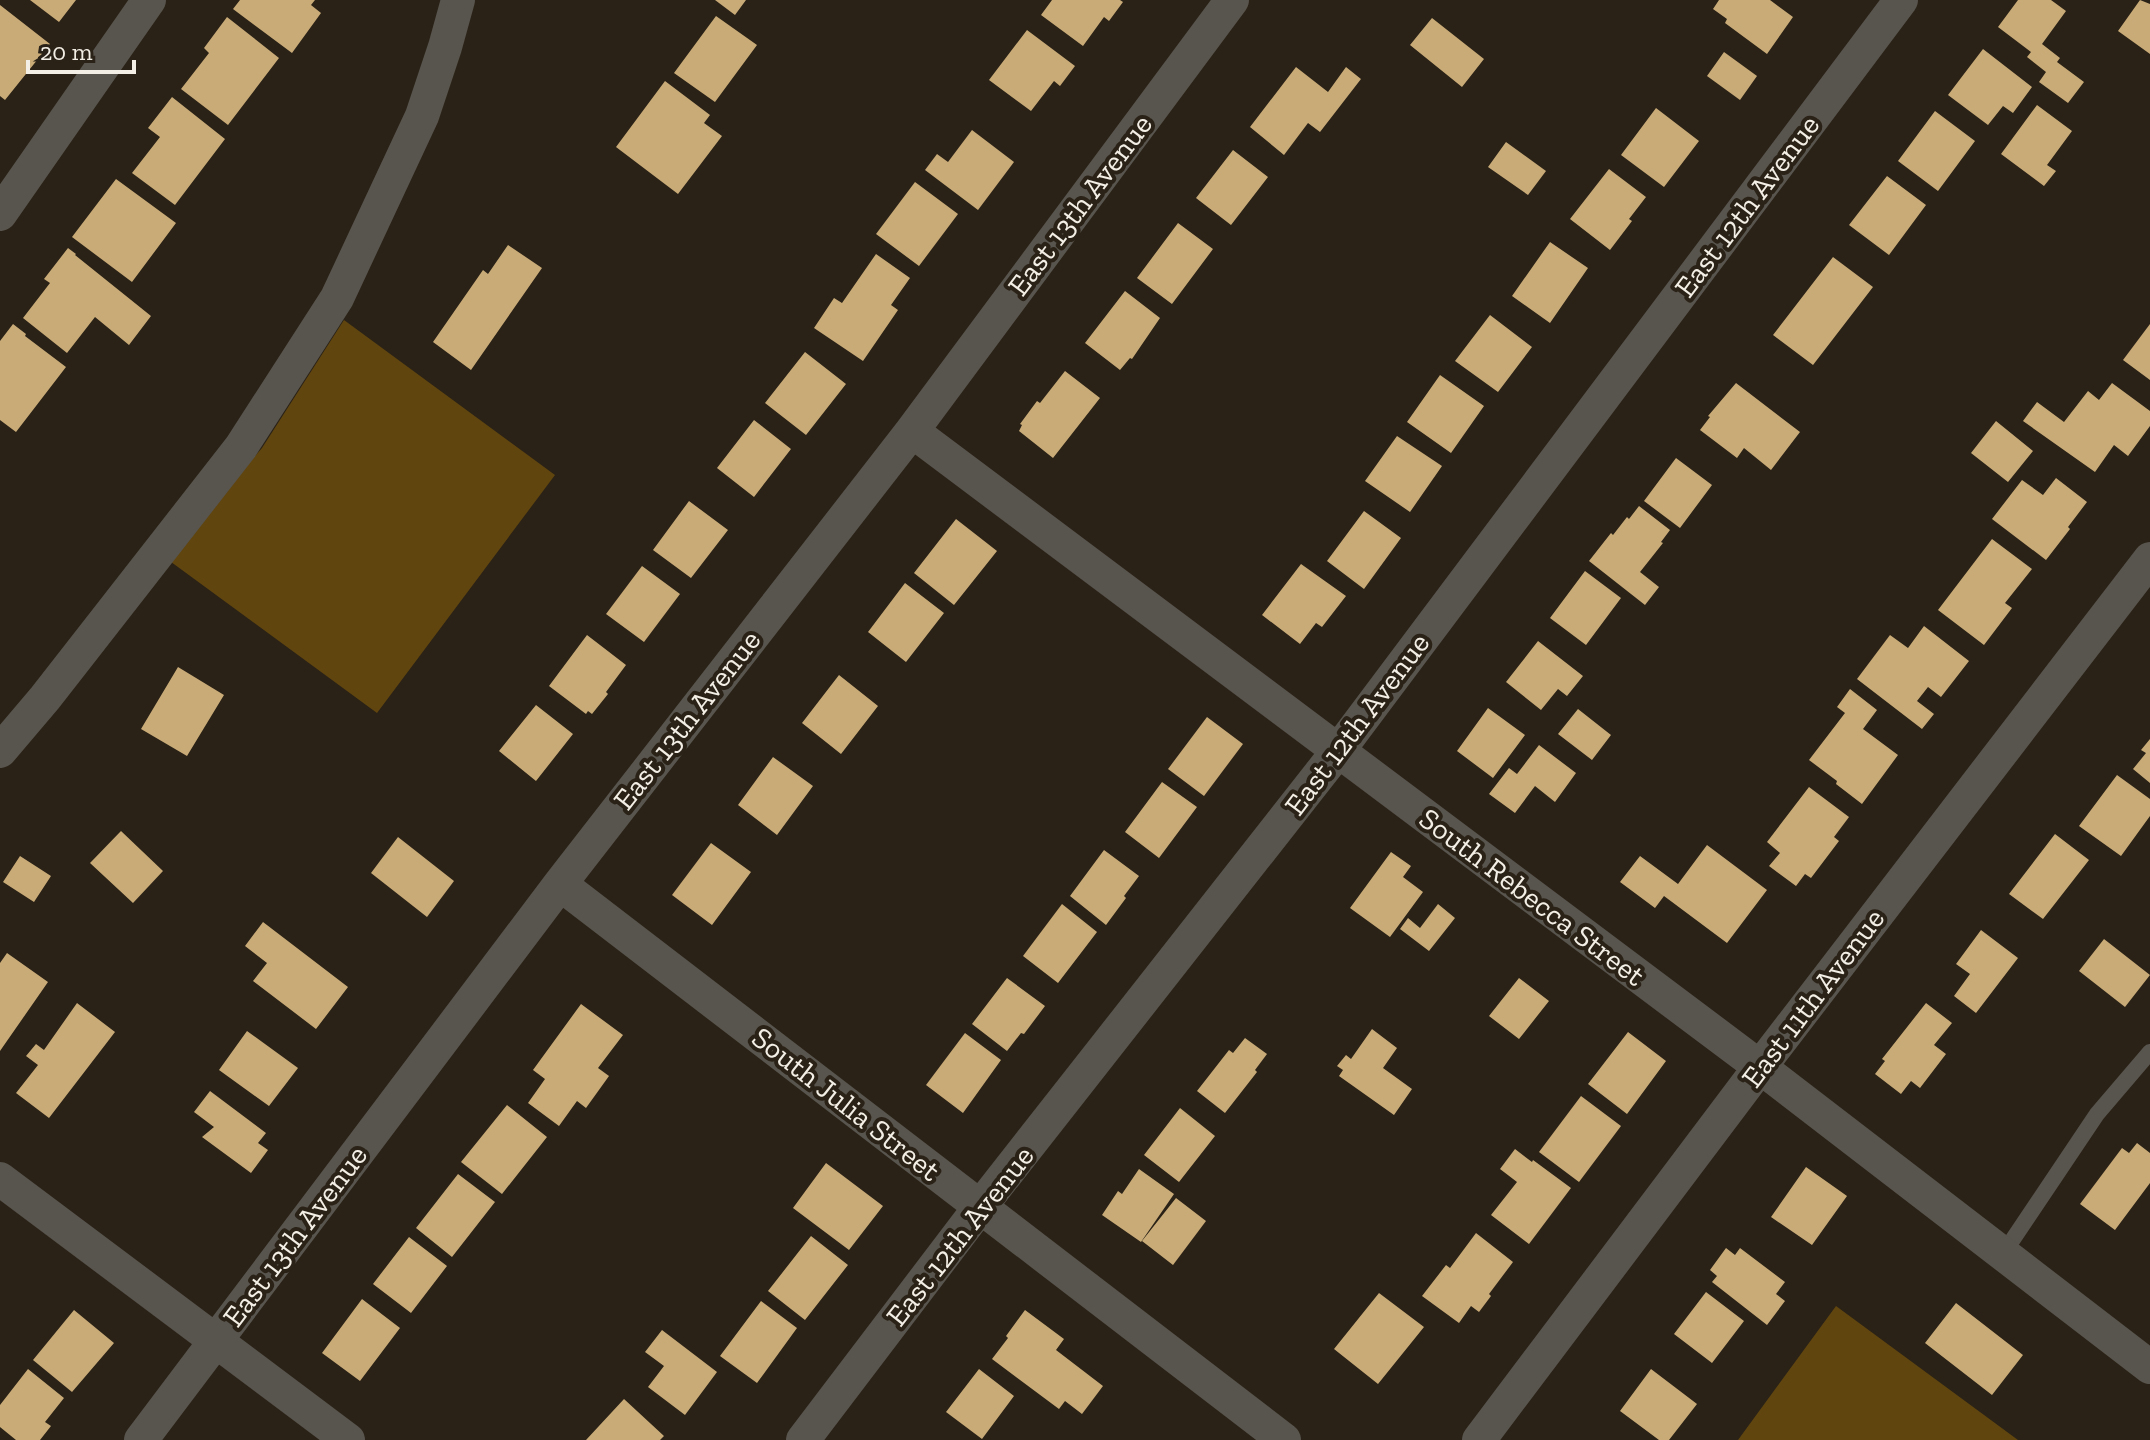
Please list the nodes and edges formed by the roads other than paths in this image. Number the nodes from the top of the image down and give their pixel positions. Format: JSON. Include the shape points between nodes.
{"nodes":[{"id":1,"x":149,"y":0,"type":"edge"},
{"id":2,"x":458,"y":0,"type":"edge"},
{"id":3,"x":1232,"y":0,"type":"edge"},
{"id":4,"x":1901,"y":0,"type":"edge"},
{"id":5,"x":0,"y":214,"type":"edge"},
{"id":6,"x":912,"y":431,"type":"junction"},
{"id":7,"x":2150,"y":559,"type":"edge"},
{"id":8,"x":0,"y":751,"type":"edge"},
{"id":9,"x":1338,"y":751,"type":"junction"},
{"id":10,"x":560,"y":884,"type":"junction"},
{"id":11,"x":2150,"y":1052,"type":"edge"},
{"id":12,"x":1760,"y":1067,"type":"junction"},
{"id":13,"x":0,"y":1179,"type":"edge"},
{"id":14,"x":980,"y":1207,"type":"junction"},
{"id":15,"x":2003,"y":1254,"type":"junction"},
{"id":16,"x":216,"y":1342,"type":"junction"},
{"id":17,"x":2150,"y":1367,"type":"edge"},
{"id":18,"x":141,"y":1440,"type":"edge"},
{"id":19,"x":348,"y":1440,"type":"edge"},
{"id":20,"x":803,"y":1440,"type":"edge"},
{"id":21,"x":1284,"y":1440,"type":"edge"},
{"id":22,"x":1479,"y":1440,"type":"edge"}],
"edges":[{"from":1,"to":5,"type":"street"},
{"from":2,"to":8,"type":"street","via":[[422,116],[337,298],[241,447]]},
{"from":3,"to":6,"type":"street","name":"East 13th Avenue"},
{"from":4,"to":9,"type":"street","name":"East 12th Avenue"},
{"from":6,"to":9,"type":"street","name":"South Rebecca Street"},
{"from":6,"to":10,"type":"street","name":"East 13th Avenue"},
{"from":7,"to":12,"type":"street","name":"East 11th Avenue"},
{"from":9,"to":12,"type":"street","name":"South Rebecca Street"},
{"from":9,"to":14,"type":"street","name":"East 12th Avenue"},
{"from":10,"to":14,"type":"street","name":"South Julia Street"},
{"from":10,"to":16,"type":"street","name":"East 13th Avenue"},
{"from":11,"to":15,"type":"lane","via":[[2097,1114]]},
{"from":12,"to":15,"type":"street","name":"South Rebecca Street"},
{"from":12,"to":22,"type":"street","name":"East 11th Avenue"},
{"from":13,"to":16,"type":"street"},
{"from":14,"to":20,"type":"street","name":"East 12th Avenue"},
{"from":14,"to":21,"type":"street","name":"South Julia Street"},
{"from":15,"to":17,"type":"street","name":"South Rebecca Street"},
{"from":16,"to":18,"type":"street","name":"East 13th Avenue"},
{"from":16,"to":19,"type":"street"}]}
